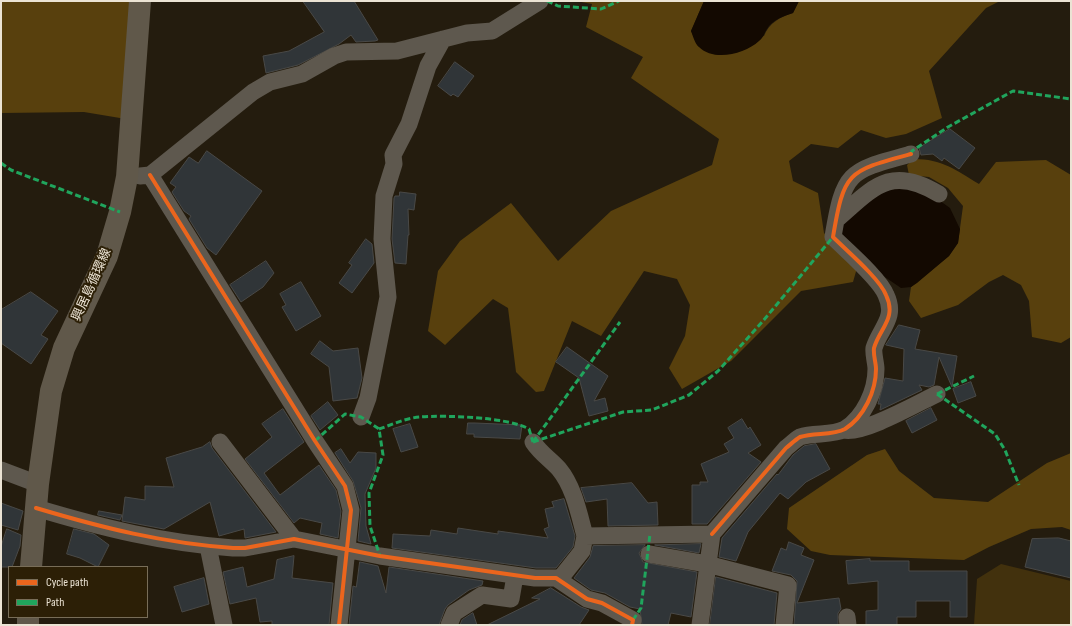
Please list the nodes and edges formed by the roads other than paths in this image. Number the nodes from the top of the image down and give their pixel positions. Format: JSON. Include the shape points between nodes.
{"nodes":[{"id":1,"x":140,"y":1,"type":"edge"},
{"id":2,"x":540,"y":1,"type":"edge"},
{"id":3,"x":443,"y":39,"type":"junction"},
{"id":4,"x":911,"y":154,"type":"dead end"},
{"id":5,"x":150,"y":175,"type":"junction"},
{"id":6,"x":128,"y":177,"type":"junction"},
{"id":7,"x":940,"y":194,"type":"dead end"},
{"id":8,"x":836,"y":220,"type":"junction"},
{"id":9,"x":937,"y":394,"type":"dead end"},
{"id":10,"x":361,"y":417,"type":"dead end"},
{"id":11,"x":844,"y":430,"type":"junction"},
{"id":12,"x":220,"y":442,"type":"dead end"},
{"id":13,"x":534,"y":442,"type":"dead end"},
{"id":14,"x":1,"y":470,"type":"edge"},
{"id":15,"x":38,"y":484,"type":"junction"},
{"id":16,"x":36,"y":508,"type":"junction"},
{"id":17,"x":712,"y":534,"type":"junction"},
{"id":18,"x":585,"y":536,"type":"junction"},
{"id":19,"x":294,"y":539,"type":"junction"},
{"id":20,"x":208,"y":546,"type":"junction"},
{"id":21,"x":347,"y":550,"type":"junction"},
{"id":22,"x":649,"y":554,"type":"dead end"},
{"id":23,"x":708,"y":564,"type":"junction"},
{"id":24,"x":32,"y":566,"type":"edge"},
{"id":25,"x":515,"y":576,"type":"junction"},
{"id":26,"x":559,"y":580,"type":"junction"},
{"id":27,"x":224,"y":625,"type":"edge"},
{"id":28,"x":339,"y":625,"type":"edge"},
{"id":29,"x":449,"y":625,"type":"edge"},
{"id":30,"x":632,"y":625,"type":"edge"},
{"id":31,"x":700,"y":625,"type":"edge"},
{"id":32,"x":784,"y":625,"type":"edge"}],
"edges":[{"from":1,"to":6,"type":"main road","name":"興居島循環線"},
{"from":2,"to":3,"type":"street","via":[[492,31],[467,33]]},
{"from":3,"to":5,"type":"street","via":[[397,51],[346,52],[302,74],[270,82],[253,92]]},
{"from":3,"to":10,"type":"street","via":[[428,66],[408,124],[394,155],[394,164],[384,196],[382,239],[388,298],[368,398]]},
{"from":4,"to":8,"type":"street","via":[[867,166],[848,180],[841,193]]},
{"from":5,"to":6,"type":"street"},
{"from":5,"to":21,"type":"street","via":[[345,486],[351,510]]},
{"from":6,"to":15,"type":"main road","name":"興居島循環線","via":[[107,256],[57,367]]},
{"from":7,"to":8,"type":"street","via":[[924,185],[904,180],[885,181]]},
{"from":8,"to":11,"type":"street","via":[[833,236],[878,284],[886,294],[891,308],[889,319],[874,349],[875,386],[866,406],[855,421]]},
{"from":9,"to":11,"type":"street","via":[[873,424],[850,432]]},
{"from":11,"to":17,"type":"street","via":[[800,438],[786,448]]},
{"from":12,"to":19,"type":"street"},
{"from":13,"to":18,"type":"street","via":[[541,454],[563,474],[574,498]]},
{"from":14,"to":15,"type":"street"},
{"from":15,"to":16,"type":"main road","name":"興居島循環線"},
{"from":16,"to":20,"type":"street","via":[[151,539]]},
{"from":16,"to":24,"type":"main road","name":"興居島循環線"},
{"from":17,"to":18,"type":"street"},
{"from":17,"to":23,"type":"street"},
{"from":18,"to":26,"type":"street","via":[[582,551]]},
{"from":19,"to":20,"type":"street","via":[[245,548]]},
{"from":19,"to":21,"type":"street"},
{"from":20,"to":27,"type":"street"},
{"from":21,"to":25,"type":"street"},
{"from":21,"to":28,"type":"street"},
{"from":22,"to":23,"type":"street"},
{"from":23,"to":31,"type":"street"},
{"from":23,"to":32,"type":"street","via":[[788,586]]},
{"from":25,"to":26,"type":"street"},
{"from":25,"to":29,"type":"street","via":[[511,599],[482,595],[454,613]]},
{"from":26,"to":30,"type":"street","via":[[587,599],[602,603],[633,620]]}]}
